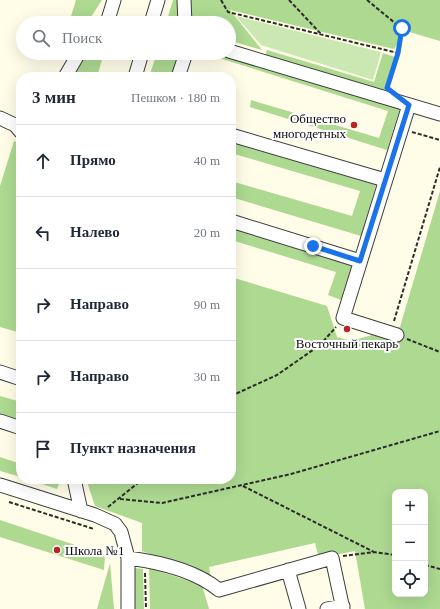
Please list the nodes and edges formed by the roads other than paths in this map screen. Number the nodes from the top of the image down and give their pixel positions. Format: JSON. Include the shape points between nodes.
{"nodes":[{"id":1,"x":114,"y":0,"type":"edge"},
{"id":2,"x":158,"y":0,"type":"edge"},
{"id":3,"x":184,"y":0,"type":"edge"},
{"id":4,"x":109,"y":16,"type":"edge"},
{"id":5,"x":153,"y":16,"type":"edge"},
{"id":6,"x":185,"y":16,"type":"edge"},
{"id":7,"x":236,"y":53,"type":"edge"},
{"id":8,"x":75,"y":60,"type":"edge"},
{"id":9,"x":140,"y":60,"type":"edge"},
{"id":10,"x":184,"y":60,"type":"edge"},
{"id":11,"x":67,"y":72,"type":"edge"},
{"id":12,"x":136,"y":72,"type":"edge"},
{"id":13,"x":180,"y":72,"type":"edge"},
{"id":14,"x":409,"y":105,"type":"junction"},
{"id":15,"x":440,"y":114,"type":"edge"},
{"id":16,"x":0,"y":118,"type":"edge"},
{"id":17,"x":16,"y":126,"type":"edge"},
{"id":18,"x":236,"y":136,"type":"edge"},
{"id":19,"x":385,"y":180,"type":"junction"},
{"id":20,"x":236,"y":223,"type":"edge"},
{"id":21,"x":360,"y":261,"type":"junction"},
{"id":22,"x":393,"y":334,"type":"road end"},
{"id":23,"x":0,"y":372,"type":"edge"},
{"id":24,"x":16,"y":377,"type":"edge"},
{"id":25,"x":0,"y":421,"type":"edge"},
{"id":26,"x":16,"y":426,"type":"edge"},
{"id":27,"x":75,"y":484,"type":"edge"},
{"id":28,"x":0,"y":485,"type":"edge"},
{"id":29,"x":81,"y":511,"type":"junction"},
{"id":30,"x":127,"y":551,"type":"junction"},
{"id":31,"x":288,"y":570,"type":"junction"},
{"id":32,"x":343,"y":608,"type":"edge"},
{"id":33,"x":128,"y":609,"type":"edge"},
{"id":34,"x":299,"y":609,"type":"edge"},
{"id":35,"x":327,"y":609,"type":"edge"}],
"edges":[{"from":1,"to":4,"type":"street"},
{"from":2,"to":5,"type":"street"},
{"from":3,"to":6,"type":"street"},
{"from":7,"to":14,"type":"street"},
{"from":8,"to":11,"type":"street"},
{"from":9,"to":12,"type":"street"},
{"from":10,"to":13,"type":"street"},
{"from":14,"to":15,"type":"street"},
{"from":14,"to":19,"type":"street"},
{"from":16,"to":17,"type":"street"},
{"from":18,"to":19,"type":"street"},
{"from":19,"to":21,"type":"street"},
{"from":20,"to":21,"type":"street"},
{"from":21,"to":22,"type":"street","via":[[343,318]]},
{"from":23,"to":24,"type":"street"},
{"from":25,"to":26,"type":"street"},
{"from":27,"to":29,"type":"street"},
{"from":28,"to":29,"type":"street"},
{"from":29,"to":30,"type":"street","via":[[115,524],[121,532]]},
{"from":30,"to":31,"type":"street","via":[[145,560],[175,568],[209,582],[219,590]]},
{"from":30,"to":33,"type":"street"},
{"from":31,"to":32,"type":"street","via":[[332,558]]},
{"from":31,"to":34,"type":"street"},
{"from":32,"to":35,"type":"street"}]}
